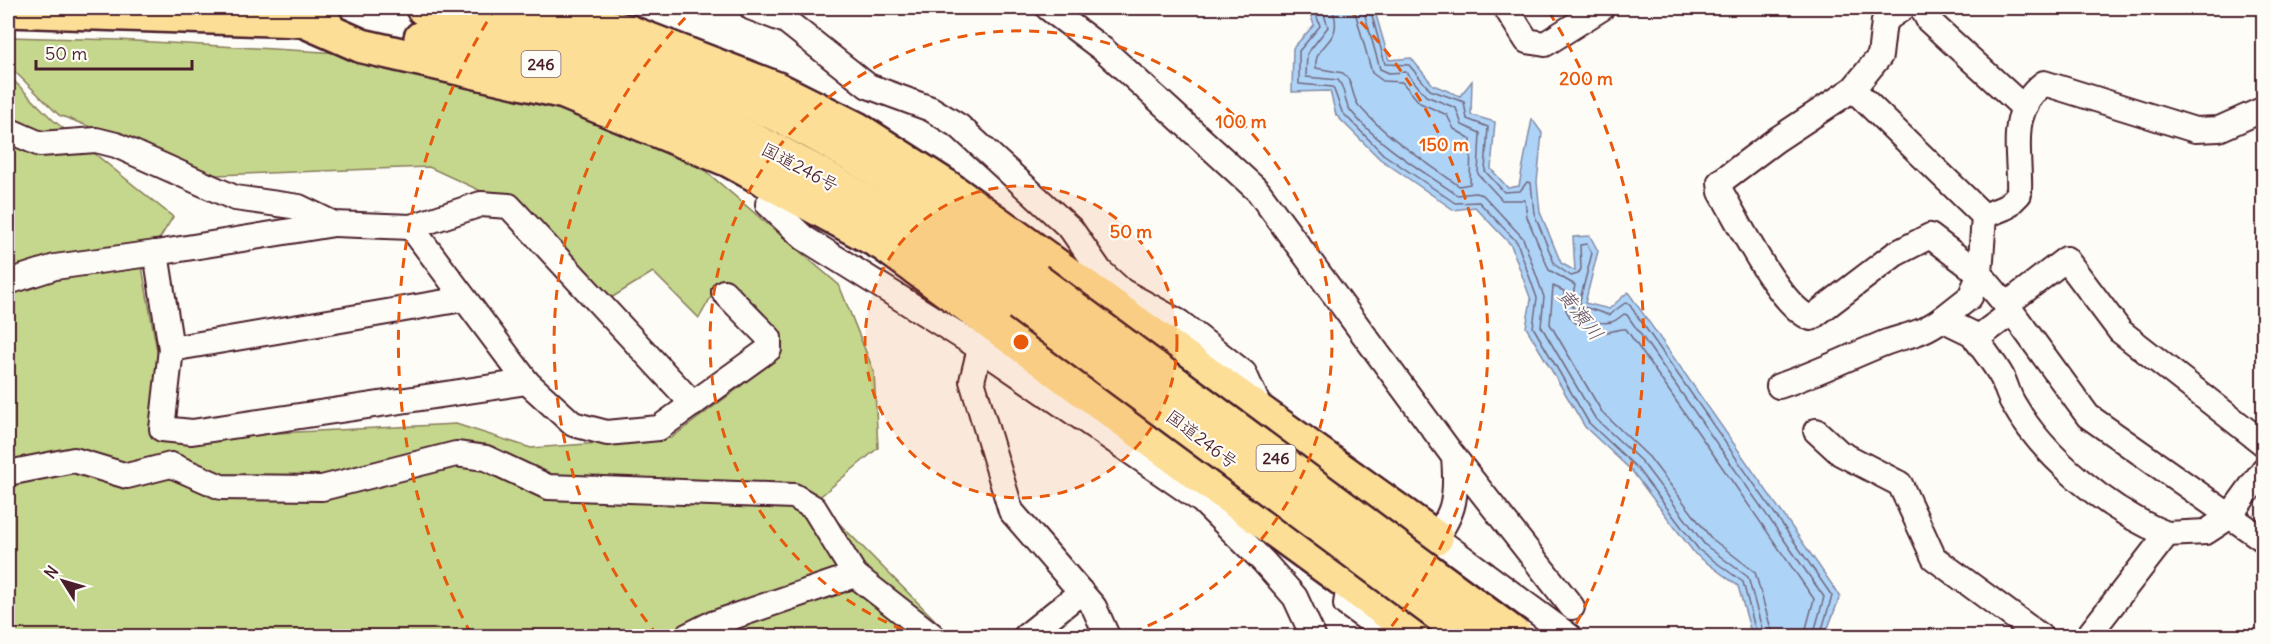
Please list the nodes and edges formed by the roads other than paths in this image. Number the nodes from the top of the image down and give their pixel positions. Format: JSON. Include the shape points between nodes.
{"nodes":[{"id":1,"x":423,"y":8,"type":"edge"},
{"id":2,"x":528,"y":8,"type":"edge"},
{"id":3,"x":752,"y":8,"type":"edge"},
{"id":4,"x":1048,"y":8,"type":"edge"},
{"id":5,"x":1506,"y":8,"type":"edge"},
{"id":6,"x":1602,"y":8,"type":"edge"},
{"id":7,"x":1903,"y":8,"type":"edge"},
{"id":8,"x":1922,"y":8,"type":"edge"},
{"id":9,"x":8,"y":10,"type":"edge"},
{"id":10,"x":305,"y":21,"type":"junction"},
{"id":11,"x":1853,"y":89,"type":"junction"},
{"id":12,"x":2023,"y":107,"type":"junction"},
{"id":13,"x":2264,"y":109,"type":"edge"},
{"id":14,"x":8,"y":130,"type":"edge"},
{"id":15,"x":768,"y":204,"type":"dead end"},
{"id":16,"x":1984,"y":216,"type":"junction"},
{"id":17,"x":334,"y":224,"type":"junction"},
{"id":18,"x":411,"y":227,"type":"junction"},
{"id":19,"x":156,"y":253,"type":"junction"},
{"id":20,"x":1980,"y":274,"type":"junction"},
{"id":21,"x":8,"y":282,"type":"edge"},
{"id":22,"x":724,"y":292,"type":"dead end"},
{"id":23,"x":1028,"y":292,"type":"junction"},
{"id":24,"x":463,"y":298,"type":"junction"},
{"id":25,"x":2009,"y":308,"type":"junction"},
{"id":26,"x":1942,"y":319,"type":"junction"},
{"id":27,"x":1976,"y":339,"type":"junction"},
{"id":28,"x":980,"y":348,"type":"junction"},
{"id":29,"x":171,"y":349,"type":"junction"},
{"id":30,"x":527,"y":382,"type":"junction"},
{"id":31,"x":1779,"y":386,"type":"dead end"},
{"id":32,"x":693,"y":404,"type":"junction"},
{"id":33,"x":1262,"y":413,"type":"junction"},
{"id":34,"x":1816,"y":431,"type":"dead end"},
{"id":35,"x":2264,"y":444,"type":"edge"},
{"id":36,"x":1454,"y":457,"type":"junction"},
{"id":37,"x":2264,"y":469,"type":"edge"},
{"id":38,"x":8,"y":473,"type":"edge"},
{"id":39,"x":1210,"y":494,"type":"junction"},
{"id":40,"x":2229,"y":518,"type":"junction"},
{"id":41,"x":2167,"y":534,"type":"junction"},
{"id":42,"x":1436,"y":538,"type":"junction"},
{"id":43,"x":2264,"y":540,"type":"edge"},
{"id":44,"x":855,"y":574,"type":"junction"},
{"id":45,"x":1081,"y":592,"type":"junction"},
{"id":46,"x":1572,"y":607,"type":"dead end"},
{"id":47,"x":1388,"y":624,"type":"edge"},
{"id":48,"x":687,"y":636,"type":"edge"},
{"id":49,"x":933,"y":636,"type":"edge"},
{"id":50,"x":1026,"y":636,"type":"edge"},
{"id":51,"x":1107,"y":636,"type":"edge"},
{"id":52,"x":1313,"y":636,"type":"edge"},
{"id":53,"x":1420,"y":636,"type":"edge"},
{"id":54,"x":1468,"y":636,"type":"edge"},
{"id":55,"x":1516,"y":636,"type":"edge"},
{"id":56,"x":1569,"y":636,"type":"edge"},
{"id":57,"x":2040,"y":636,"type":"edge"},
{"id":58,"x":2088,"y":636,"type":"edge"}],
"edges":[{"from":1,"to":23,"type":"highway","name":"国道246号","number":"246","via":[[494,20],[615,52],[725,92],[826,141],[915,194]]},
{"from":2,"to":33,"type":"highway","via":[[626,31],[777,90],[857,129],[944,185]]},
{"from":3,"to":33,"type":"street","via":[[786,21],[868,86],[931,108],[960,127],[1071,230],[1100,271],[1122,291],[1179,322],[1244,373]]},
{"from":4,"to":36,"type":"street","via":[[1105,51],[1258,191]]},
{"from":5,"to":6,"type":"street","via":[[1527,41],[1545,44]]},
{"from":7,"to":11,"type":"street","via":[[1884,21],[1880,56]]},
{"from":8,"to":12,"type":"street","via":[[1929,21]]},
{"from":9,"to":10,"type":"highway","name":"国道246号","number":"246"},
{"from":10,"to":23,"type":"highway","name":"国道246号","number":"246","via":[[495,51],[606,82],[712,122],[812,170],[897,222]]},
{"from":10,"to":39,"type":"highway","via":[[362,46],[564,92],[729,160],[883,244]]},
{"from":11,"to":16,"type":"street"},
{"from":11,"to":20,"type":"street","via":[[1720,182],[1721,192],[1771,277],[1799,314],[1811,318],[1896,254],[1930,236]]},
{"from":12,"to":13,"type":"street","via":[[2044,83],[2195,130],[2219,129]]},
{"from":12,"to":16,"type":"street","via":[[2016,131],[2019,194],[2006,207]]},
{"from":14,"to":17,"type":"street","via":[[40,144],[96,140],[116,144],[235,198],[299,207]]},
{"from":15,"to":28,"type":"street","via":[[804,238]]},
{"from":16,"to":20,"type":"street"},
{"from":17,"to":18,"type":"street"},
{"from":17,"to":19,"type":"street"},
{"from":18,"to":24,"type":"street"},
{"from":18,"to":32,"type":"street","via":[[481,204],[509,206]]},
{"from":19,"to":21,"type":"street","via":[[55,267]]},
{"from":19,"to":29,"type":"street"},
{"from":20,"to":25,"type":"street"},
{"from":20,"to":26,"type":"street","via":[[1970,297]]},
{"from":22,"to":32,"type":"street","via":[[769,338],[770,349]]},
{"from":23,"to":54,"type":"highway","name":"国道246号","number":"246","bridge":true},
{"from":23,"to":55,"type":"highway","name":"国道246号","number":"246","bridge":true},
{"from":24,"to":29,"type":"street"},
{"from":24,"to":30,"type":"street"},
{"from":25,"to":27,"type":"street"},
{"from":25,"to":35,"type":"street","via":[[2066,259],[2120,331]]},
{"from":25,"to":40,"type":"street","via":[[2088,417]]},
{"from":26,"to":27,"type":"street"},
{"from":26,"to":31,"type":"street","via":[[1922,333],[1887,342],[1822,372]]},
{"from":27,"to":41,"type":"street","via":[[2002,377],[2013,403],[2054,458],[2081,482],[2147,526]]},
{"from":28,"to":39,"type":"street"},
{"from":28,"to":45,"type":"street","via":[[972,381],[1011,511]]},
{"from":29,"to":30,"type":"street","via":[[162,429],[192,432]]},
{"from":30,"to":32,"type":"street","via":[[573,424],[607,433],[659,428]]},
{"from":33,"to":42,"type":"highway"},
{"from":34,"to":57,"type":"street","via":[[1840,453],[1900,484],[1934,558]]},
{"from":36,"to":42,"type":"street","via":[[1452,513]]},
{"from":36,"to":46,"type":"street"},
{"from":37,"to":40,"type":"street"},
{"from":38,"to":44,"type":"street","via":[[74,460],[127,476],[171,465],[221,487],[322,488],[456,454],[486,458],[548,487],[794,496],[814,508]]},
{"from":39,"to":47,"type":"highway","via":[[1349,585]]},
{"from":39,"to":52,"type":"street","via":[[1295,597]]},
{"from":40,"to":41,"type":"street","via":[[2206,532]]},
{"from":40,"to":43,"type":"street"},
{"from":41,"to":58,"type":"street"},
{"from":42,"to":47,"type":"street"},
{"from":42,"to":56,"type":"street"},
{"from":44,"to":48,"type":"street"},
{"from":44,"to":49,"type":"street"},
{"from":45,"to":50,"type":"street"},
{"from":45,"to":51,"type":"street","via":[[1094,607]]},
{"from":47,"to":53,"type":"highway"}]}
